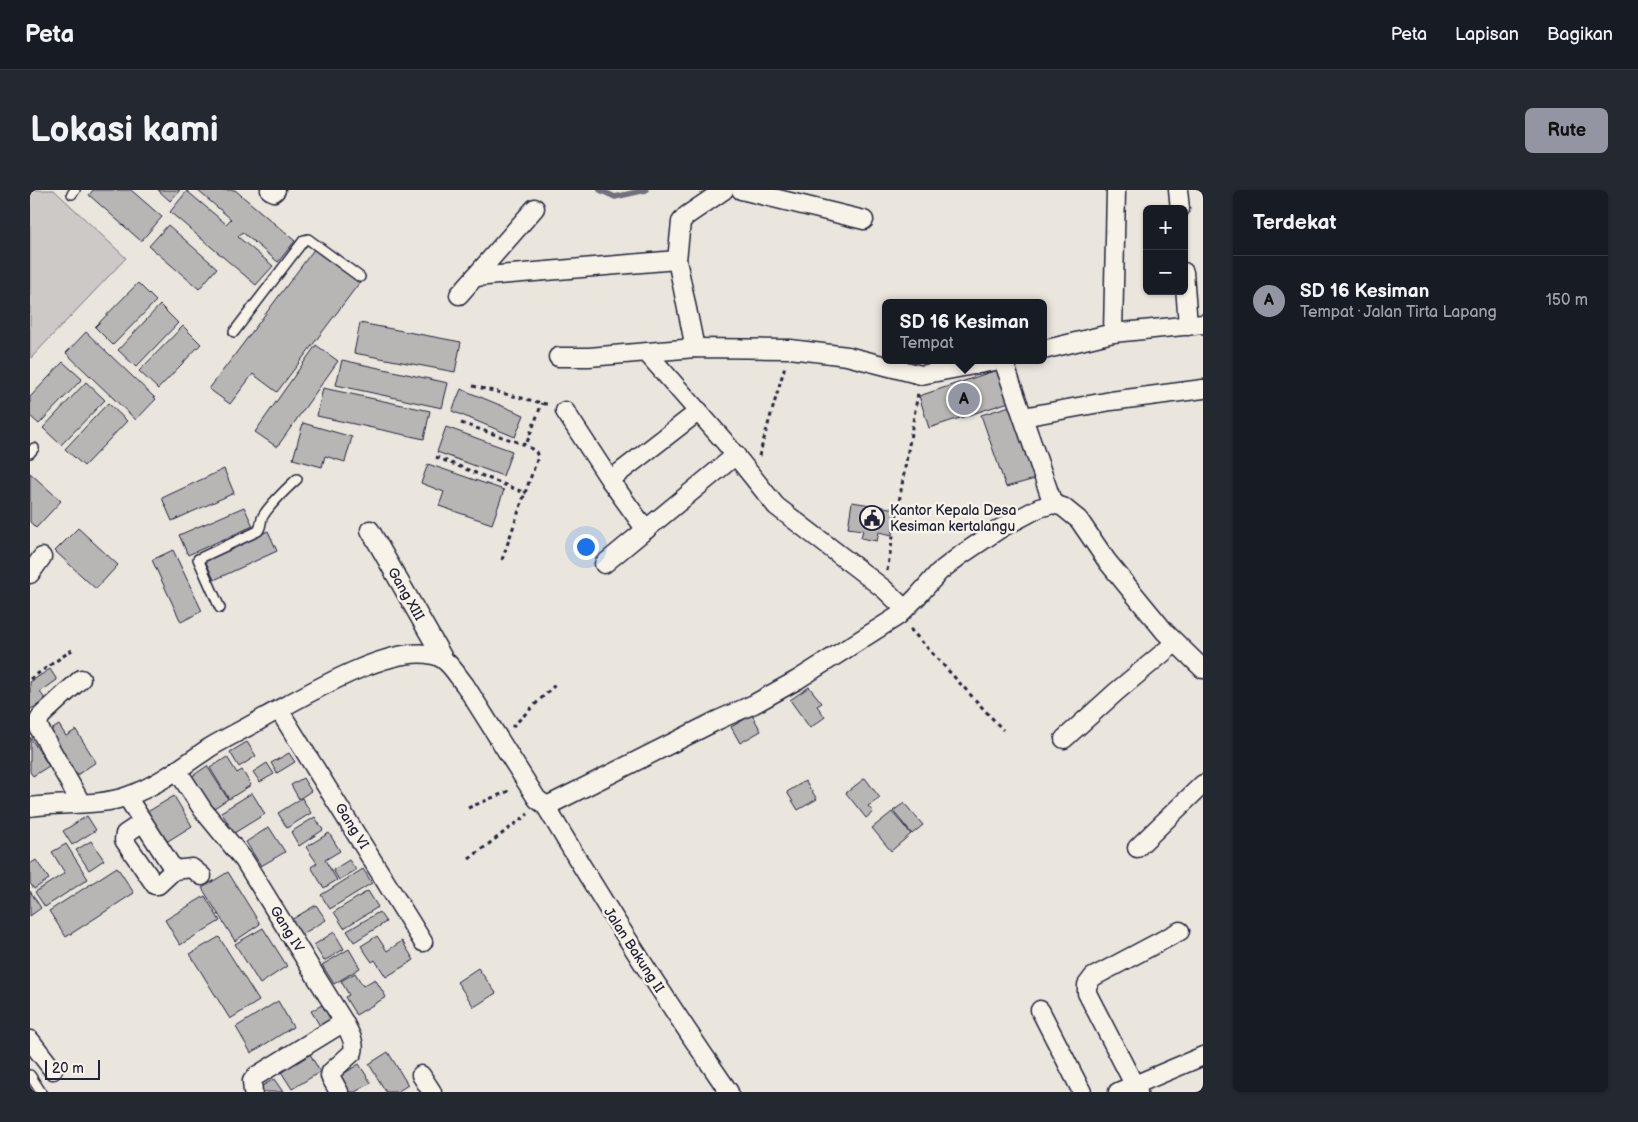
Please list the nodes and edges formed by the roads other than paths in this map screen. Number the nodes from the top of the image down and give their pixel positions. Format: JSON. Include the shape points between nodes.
{"nodes":[{"id":1,"x":270,"y":190,"type":"edge"},
{"id":2,"x":276,"y":190,"type":"edge"},
{"id":3,"x":724,"y":190,"type":"edge"},
{"id":4,"x":741,"y":190,"type":"edge"},
{"id":5,"x":1116,"y":190,"type":"edge"},
{"id":6,"x":1178,"y":190,"type":"edge"},
{"id":7,"x":1180,"y":205,"type":"edge"},
{"id":8,"x":535,"y":208,"type":"dead end"},
{"id":9,"x":864,"y":220,"type":"dead end"},
{"id":10,"x":677,"y":260,"type":"junction"},
{"id":11,"x":360,"y":277,"type":"dead end"},
{"id":12,"x":475,"y":277,"type":"junction"},
{"id":13,"x":1188,"y":291,"type":"edge"},
{"id":14,"x":460,"y":295,"type":"dead end"},
{"id":15,"x":1195,"y":325,"type":"edge"},
{"id":16,"x":234,"y":332,"type":"dead end"},
{"id":17,"x":1113,"y":333,"type":"junction"},
{"id":18,"x":695,"y":348,"type":"junction"},
{"id":19,"x":1047,"y":349,"type":"edge"},
{"id":20,"x":647,"y":353,"type":"junction"},
{"id":21,"x":558,"y":357,"type":"dead end"},
{"id":22,"x":980,"y":364,"type":"edge"},
{"id":23,"x":1003,"y":364,"type":"edge"},
{"id":24,"x":1203,"y":389,"type":"edge"},
{"id":25,"x":565,"y":411,"type":"road end"},
{"id":26,"x":699,"y":411,"type":"junction"},
{"id":27,"x":1023,"y":418,"type":"junction"},
{"id":28,"x":736,"y":455,"type":"junction"},
{"id":29,"x":296,"y":479,"type":"dead end"},
{"id":30,"x":610,"y":480,"type":"junction"},
{"id":31,"x":1053,"y":504,"type":"junction"},
{"id":32,"x":370,"y":530,"type":"dead end"},
{"id":33,"x":646,"y":530,"type":"junction"},
{"id":34,"x":42,"y":557,"type":"dead end"},
{"id":35,"x":604,"y":564,"type":"dead end"},
{"id":36,"x":30,"y":574,"type":"edge"},
{"id":37,"x":220,"y":608,"type":"dead end"},
{"id":38,"x":901,"y":612,"type":"junction"},
{"id":39,"x":1175,"y":643,"type":"junction"},
{"id":40,"x":443,"y":658,"type":"junction"},
{"id":41,"x":1203,"y":669,"type":"edge"},
{"id":42,"x":82,"y":678,"type":"dead end"},
{"id":43,"x":279,"y":710,"type":"junction"},
{"id":44,"x":1064,"y":739,"type":"dead end"},
{"id":45,"x":500,"y":740,"type":"joint"},
{"id":46,"x":177,"y":770,"type":"junction"},
{"id":47,"x":1203,"y":784,"type":"edge"},
{"id":48,"x":127,"y":797,"type":"junction"},
{"id":49,"x":81,"y":803,"type":"junction"},
{"id":50,"x":544,"y":804,"type":"junction"},
{"id":51,"x":30,"y":807,"type":"edge"},
{"id":52,"x":143,"y":822,"type":"junction"},
{"id":53,"x":1137,"y":848,"type":"dead end"},
{"id":54,"x":174,"y":870,"type":"junction"},
{"id":55,"x":202,"y":876,"type":"dead end"},
{"id":56,"x":1180,"y":931,"type":"dead end"},
{"id":57,"x":423,"y":942,"type":"dead end"},
{"id":58,"x":1040,"y":1010,"type":"dead end"},
{"id":59,"x":344,"y":1022,"type":"junction"},
{"id":60,"x":30,"y":1040,"type":"edge"},
{"id":61,"x":1203,"y":1056,"type":"edge"},
{"id":62,"x":53,"y":1070,"type":"dead end"},
{"id":63,"x":30,"y":1075,"type":"edge"},
{"id":64,"x":421,"y":1075,"type":"dead end"},
{"id":65,"x":1136,"y":1088,"type":"edge"},
{"id":66,"x":41,"y":1092,"type":"edge"},
{"id":67,"x":253,"y":1092,"type":"edge"},
{"id":68,"x":339,"y":1092,"type":"edge"},
{"id":69,"x":432,"y":1092,"type":"edge"},
{"id":70,"x":728,"y":1092,"type":"edge"},
{"id":71,"x":1082,"y":1092,"type":"edge"},
{"id":72,"x":1118,"y":1092,"type":"edge"}],
"edges":[{"from":1,"to":2,"type":"street"},
{"from":3,"to":10,"type":"street","via":[[683,219]]},
{"from":4,"to":9,"type":"street"},
{"from":5,"to":17,"type":"street"},
{"from":6,"to":7,"type":"street"},
{"from":8,"to":12,"type":"street"},
{"from":10,"to":12,"type":"street"},
{"from":10,"to":18,"type":"street"},
{"from":11,"to":16,"type":"lane","via":[[308,239],[304,240]]},
{"from":12,"to":14,"type":"street"},
{"from":13,"to":15,"type":"street"},
{"from":15,"to":17,"type":"street"},
{"from":17,"to":19,"type":"street"},
{"from":18,"to":20,"type":"street"},
{"from":18,"to":22,"type":"street","via":[[790,349],[846,356],[921,375]]},
{"from":20,"to":21,"type":"street"},
{"from":20,"to":26,"type":"street"},
{"from":23,"to":27,"type":"street"},
{"from":24,"to":27,"type":"street","via":[[1111,401]]},
{"from":25,"to":30,"type":"street"},
{"from":26,"to":28,"type":"street"},
{"from":26,"to":30,"type":"street"},
{"from":27,"to":31,"type":"street"},
{"from":28,"to":33,"type":"street"},
{"from":28,"to":38,"type":"street","via":[[776,506],[884,589]]},
{"from":29,"to":37,"type":"lane","via":[[263,516],[258,531],[198,559]]},
{"from":30,"to":33,"type":"street"},
{"from":31,"to":38,"type":"street","via":[[1001,528],[961,555],[939,572]]},
{"from":31,"to":39,"type":"street","via":[[1063,507],[1079,520],[1130,590]]},
{"from":32,"to":40,"type":"street","name":"Gang XIII"},
{"from":33,"to":35,"type":"street"},
{"from":34,"to":36,"type":"street"},
{"from":38,"to":50,"type":"street","via":[[841,653],[754,704],[559,800]]},
{"from":39,"to":41,"type":"street"},
{"from":39,"to":44,"type":"street"},
{"from":40,"to":43,"type":"street","via":[[406,655],[374,664]]},
{"from":40,"to":45,"type":"street","name":"Gang XIII","via":[[465,685]]},
{"from":42,"to":49,"type":"street","via":[[41,716],[38,723]]},
{"from":43,"to":46,"type":"street","via":[[211,747]]},
{"from":43,"to":57,"type":"street","name":"Gang VI"},
{"from":45,"to":50,"type":"street","name":"Jalan Bakung II","via":[[537,799]]},
{"from":46,"to":48,"type":"street"},
{"from":46,"to":59,"type":"street","name":"Gang IV","via":[[203,810],[244,860]]},
{"from":47,"to":53,"type":"street"},
{"from":48,"to":49,"type":"street"},
{"from":48,"to":52,"type":"street"},
{"from":49,"to":51,"type":"street"},
{"from":50,"to":70,"type":"street","name":"Jalan Bakung II","via":[[666,1000]]},
{"from":52,"to":54,"type":"street"},
{"from":52,"to":54,"type":"street","via":[[124,834],[124,840],[155,885]]},
{"from":54,"to":55,"type":"street","via":[[192,868]]},
{"from":56,"to":65,"type":"street","via":[[1093,977],[1087,984],[1087,993]]},
{"from":58,"to":71,"type":"street"},
{"from":59,"to":67,"type":"street","via":[[256,1076],[252,1081]]},
{"from":59,"to":68,"type":"street","name":"Gang IV","via":[[354,1048],[331,1072]]},
{"from":60,"to":62,"type":"street"},
{"from":61,"to":65,"type":"street"},
{"from":63,"to":66,"type":"lane"},
{"from":64,"to":69,"type":"street"},
{"from":65,"to":72,"type":"street"}]}
